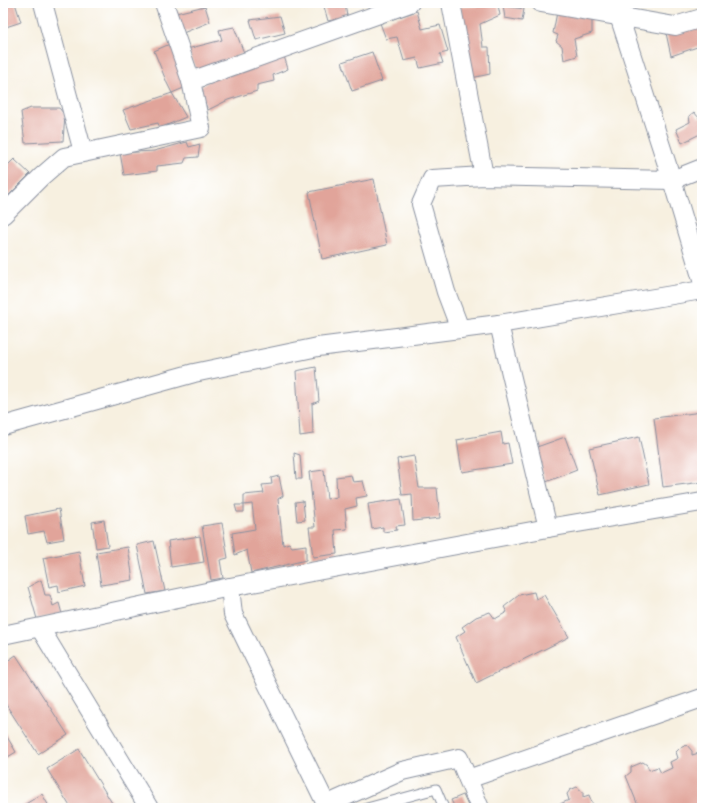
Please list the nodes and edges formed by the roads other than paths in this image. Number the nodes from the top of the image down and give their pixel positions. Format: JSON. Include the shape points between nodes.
{"nodes":[{"id":1,"x":43,"y":3,"type":"edge"},
{"id":2,"x":164,"y":3,"type":"edge"},
{"id":3,"x":410,"y":3,"type":"edge"},
{"id":4,"x":451,"y":3,"type":"edge"},
{"id":5,"x":541,"y":3,"type":"edge"},
{"id":6,"x":618,"y":10,"type":"edge"},
{"id":7,"x":702,"y":18,"type":"edge"},
{"id":8,"x":191,"y":81,"type":"junction"},
{"id":9,"x":83,"y":152,"type":"junction"},
{"id":10,"x":702,"y":168,"type":"edge"},
{"id":11,"x":484,"y":176,"type":"junction"},
{"id":12,"x":672,"y":180,"type":"junction"},
{"id":13,"x":3,"y":215,"type":"edge"},
{"id":14,"x":702,"y":280,"type":"edge"},
{"id":15,"x":702,"y":290,"type":"edge"},
{"id":16,"x":499,"y":324,"type":"junction"},
{"id":17,"x":460,"y":329,"type":"junction"},
{"id":18,"x":3,"y":426,"type":"edge"},
{"id":19,"x":702,"y":502,"type":"edge"},
{"id":20,"x":548,"y":528,"type":"junction"},
{"id":21,"x":230,"y":587,"type":"junction"},
{"id":22,"x":40,"y":628,"type":"junction"},
{"id":23,"x":3,"y":635,"type":"edge"},
{"id":24,"x":702,"y":698,"type":"edge"},
{"id":25,"x":468,"y":779,"type":"junction"},
{"id":26,"x":327,"y":807,"type":"edge"},
{"id":27,"x":149,"y":808,"type":"edge"},
{"id":28,"x":367,"y":808,"type":"edge"},
{"id":29,"x":444,"y":808,"type":"edge"},
{"id":30,"x":480,"y":808,"type":"edge"}],
"edges":[{"from":1,"to":9,"type":"street"},
{"from":2,"to":8,"type":"street"},
{"from":3,"to":8,"type":"street"},
{"from":4,"to":11,"type":"street"},
{"from":5,"to":6,"type":"street"},
{"from":6,"to":7,"type":"street","via":[[675,26]]},
{"from":6,"to":12,"type":"street"},
{"from":8,"to":9,"type":"street","via":[[201,128]]},
{"from":9,"to":13,"type":"street","via":[[64,156]]},
{"from":10,"to":12,"type":"street"},
{"from":11,"to":12,"type":"street"},
{"from":11,"to":17,"type":"street","via":[[432,179],[421,204],[446,292]]},
{"from":12,"to":14,"type":"street"},
{"from":15,"to":16,"type":"street"},
{"from":16,"to":17,"type":"street"},
{"from":16,"to":20,"type":"street"},
{"from":17,"to":18,"type":"street","via":[[318,347],[194,374]]},
{"from":19,"to":20,"type":"street"},
{"from":20,"to":21,"type":"street"},
{"from":21,"to":22,"type":"street"},
{"from":21,"to":26,"type":"street","via":[[232,614]]},
{"from":22,"to":23,"type":"street"},
{"from":22,"to":27,"type":"street"},
{"from":24,"to":25,"type":"street"},
{"from":25,"to":26,"type":"street","via":[[459,758],[402,771]]},
{"from":25,"to":30,"type":"street"},
{"from":28,"to":29,"type":"lane","via":[[436,789]]}]}
